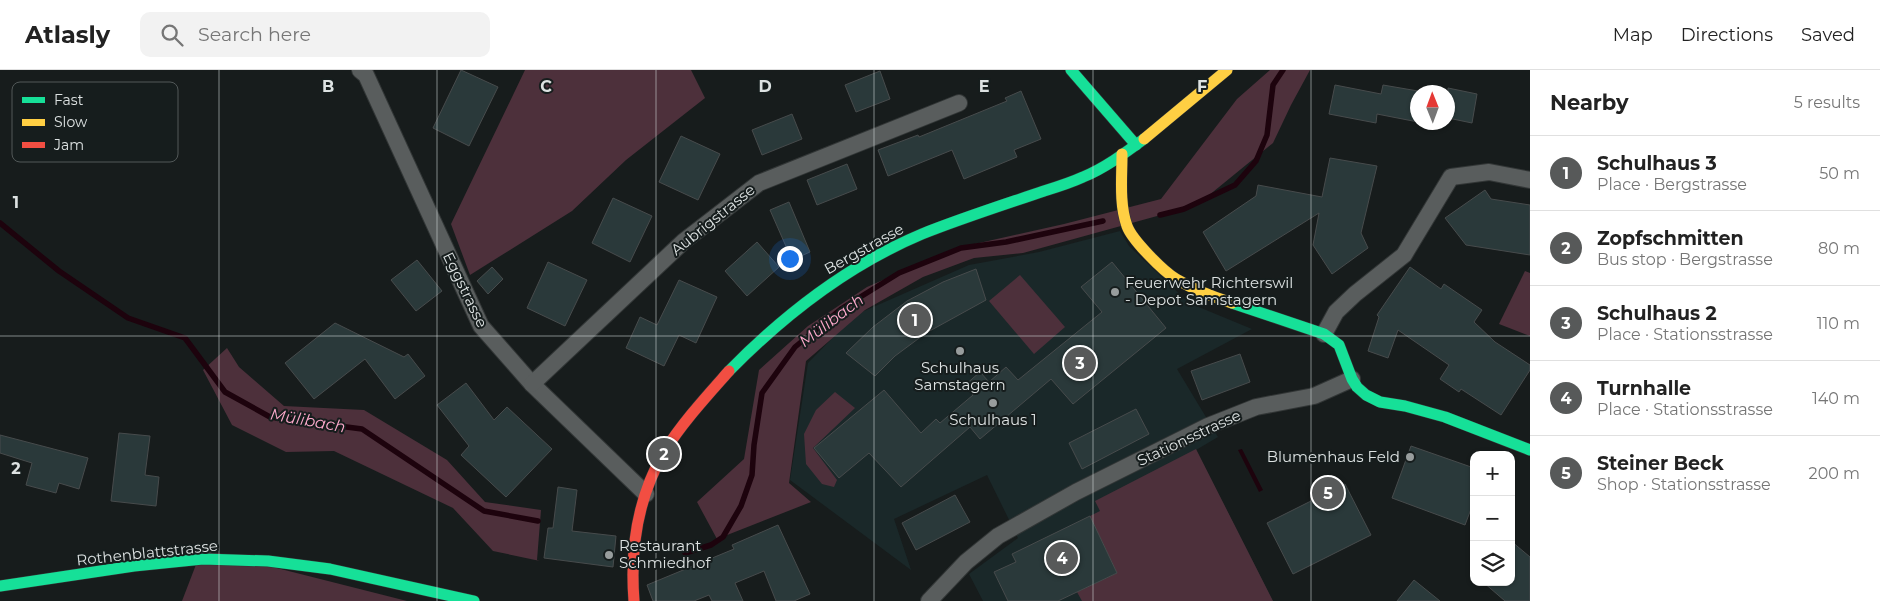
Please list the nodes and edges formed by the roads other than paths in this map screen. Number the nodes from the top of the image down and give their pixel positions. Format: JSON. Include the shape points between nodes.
{"nodes":[{"id":1,"x":360,"y":70,"type":"edge"},
{"id":2,"x":1071,"y":70,"type":"edge"},
{"id":3,"x":1227,"y":70,"type":"edge"},
{"id":4,"x":959,"y":103,"type":"dead end"},
{"id":5,"x":1136,"y":144,"type":"junction"},
{"id":6,"x":1122,"y":154,"type":"junction"},
{"id":7,"x":1530,"y":180,"type":"edge"},
{"id":8,"x":1324,"y":334,"type":"junction"},
{"id":9,"x":1352,"y":379,"type":"junction"},
{"id":10,"x":532,"y":384,"type":"junction"},
{"id":11,"x":1530,"y":450,"type":"edge"},
{"id":12,"x":646,"y":494,"type":"junction"},
{"id":13,"x":0,"y":586,"type":"edge"},
{"id":14,"x":474,"y":601,"type":"edge"},
{"id":15,"x":634,"y":601,"type":"edge"},
{"id":16,"x":929,"y":601,"type":"edge"}],
"edges":[{"from":1,"to":10,"type":"street","name":"Eggstrasse","via":[[366,75],[481,326]]},
{"from":2,"to":5,"type":"street"},
{"from":3,"to":5,"type":"street","name":"Bergstrasse"},
{"from":4,"to":10,"type":"street","name":"Aubrigstrasse","via":[[759,183],[684,241]]},
{"from":5,"to":6,"type":"street","name":"Bergstrasse"},
{"from":6,"to":8,"type":"street","via":[[1122,199],[1127,227],[1138,244],[1175,278],[1214,297]]},
{"from":6,"to":12,"type":"street","name":"Bergstrasse","via":[[1087,175],[905,241],[848,271],[776,326],[720,381],[685,422],[664,454]]},
{"from":7,"to":8,"type":"street","via":[[1489,172],[1451,177],[1404,255],[1354,294],[1336,312]]},
{"from":8,"to":9,"type":"street","via":[[1339,345]]},
{"from":9,"to":11,"type":"street","via":[[1366,395],[1380,402],[1445,417]]},
{"from":9,"to":16,"type":"street","name":"Stationsstrasse","via":[[1314,396],[1256,408],[1208,426],[1068,496],[998,536],[966,562]]},
{"from":10,"to":12,"type":"street","name":"Eggstrasse"},
{"from":12,"to":15,"type":"street","name":"Bergstrasse","via":[[636,538]]},
{"from":13,"to":14,"type":"street","name":"Rothenblattstrasse","via":[[134,566],[221,559],[330,568]]}]}
